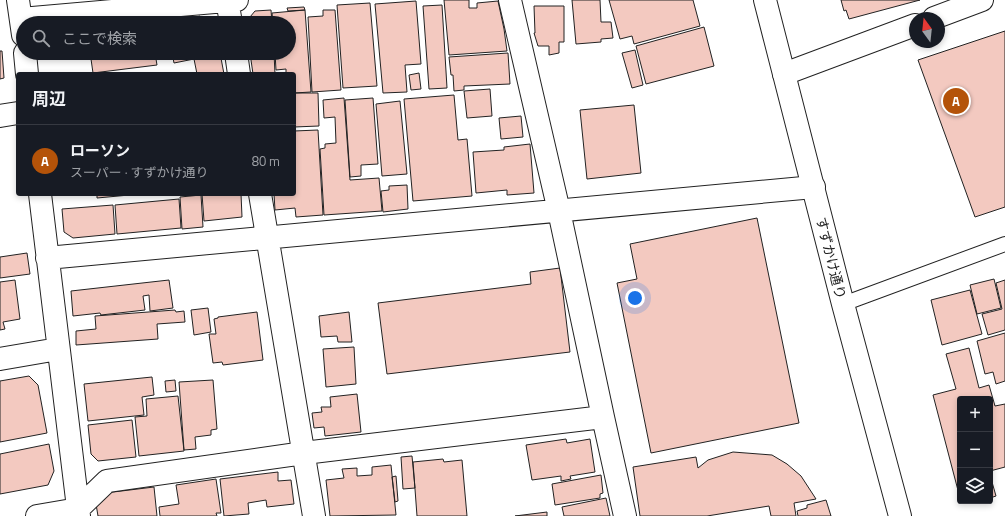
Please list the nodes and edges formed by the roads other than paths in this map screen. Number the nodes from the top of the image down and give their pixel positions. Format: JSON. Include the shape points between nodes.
{"nodes":[{"id":1,"x":230,"y":0,"type":"edge"},
{"id":2,"x":510,"y":0,"type":"edge"},
{"id":3,"x":765,"y":0,"type":"edge"},
{"id":4,"x":982,"y":0,"type":"edge"},
{"id":5,"x":945,"y":14,"type":"edge"},
{"id":6,"x":44,"y":16,"type":"edge"},
{"id":7,"x":231,"y":16,"type":"edge"},
{"id":8,"x":909,"y":27,"type":"edge"},
{"id":9,"x":26,"y":60,"type":"edge"},
{"id":10,"x":237,"y":60,"type":"edge"},
{"id":11,"x":27,"y":72,"type":"edge"},
{"id":12,"x":239,"y":72,"type":"edge"},
{"id":13,"x":784,"y":74,"type":"junction"},
{"id":14,"x":16,"y":114,"type":"edge"},
{"id":15,"x":0,"y":116,"type":"edge"},
{"id":16,"x":814,"y":187,"type":"junction"},
{"id":17,"x":40,"y":196,"type":"edge"},
{"id":18,"x":260,"y":196,"type":"edge"},
{"id":19,"x":559,"y":211,"type":"junction"},
{"id":20,"x":267,"y":237,"type":"junction"},
{"id":21,"x":1005,"y":244,"type":"edge"},
{"id":22,"x":47,"y":258,"type":"junction"},
{"id":23,"x":843,"y":304,"type":"junction"},
{"id":24,"x":58,"y":349,"type":"junction"},
{"id":25,"x":0,"y":359,"type":"edge"},
{"id":26,"x":603,"y":417,"type":"junction"},
{"id":27,"x":304,"y":453,"type":"junction"},
{"id":28,"x":78,"y":512,"type":"edge"},
{"id":29,"x":37,"y":516,"type":"edge"},
{"id":30,"x":314,"y":516,"type":"edge"},
{"id":31,"x":625,"y":516,"type":"edge"},
{"id":32,"x":900,"y":516,"type":"edge"}],
"edges":[{"from":1,"to":6,"type":"street"},
{"from":1,"to":7,"type":"street"},
{"from":2,"to":19,"type":"street"},
{"from":3,"to":13,"type":"street","name":"すずかけ通り"},
{"from":4,"to":5,"type":"street"},
{"from":8,"to":13,"type":"street"},
{"from":9,"to":11,"type":"street"},
{"from":10,"to":12,"type":"street"},
{"from":13,"to":16,"type":"street","name":"すずかけ通り"},
{"from":14,"to":15,"type":"street"},
{"from":16,"to":19,"type":"street"},
{"from":16,"to":23,"type":"street","name":"すずかけ通り"},
{"from":17,"to":22,"type":"street"},
{"from":18,"to":20,"type":"street"},
{"from":19,"to":20,"type":"street"},
{"from":19,"to":26,"type":"street"},
{"from":20,"to":22,"type":"street"},
{"from":20,"to":27,"type":"street"},
{"from":21,"to":23,"type":"lane"},
{"from":22,"to":24,"type":"street"},
{"from":23,"to":32,"type":"street","name":"すずかけ通り"},
{"from":24,"to":25,"type":"street"},
{"from":24,"to":28,"type":"street"},
{"from":26,"to":27,"type":"street"},
{"from":26,"to":31,"type":"street"},
{"from":27,"to":28,"type":"street","via":[[107,481]]},
{"from":27,"to":30,"type":"street"},
{"from":28,"to":29,"type":"street"}]}
